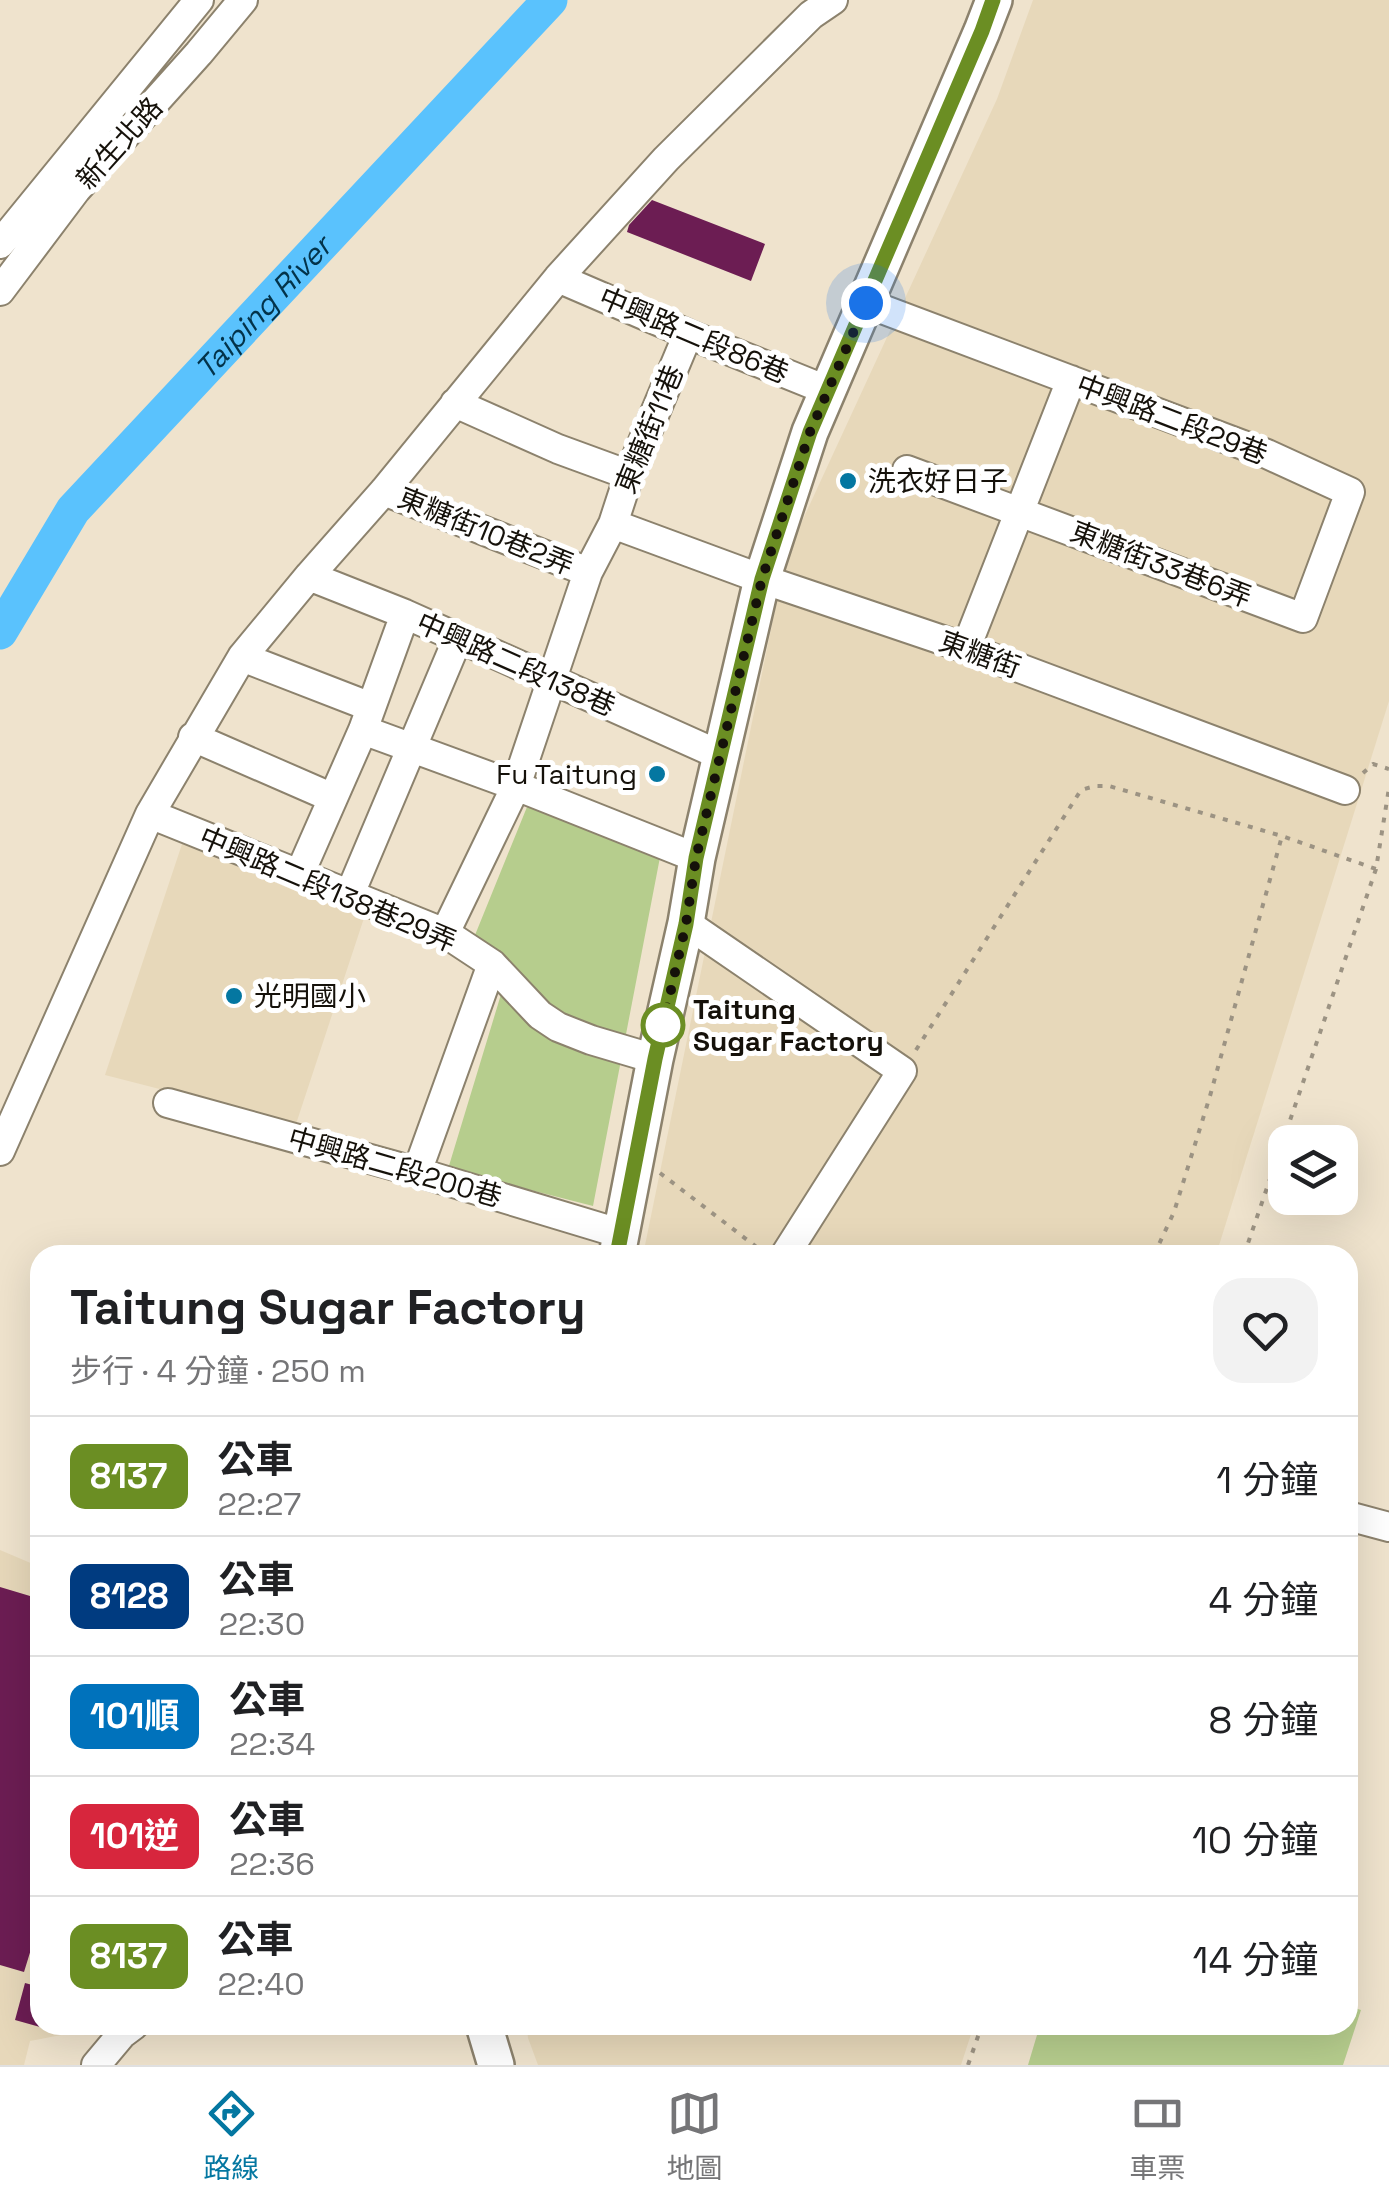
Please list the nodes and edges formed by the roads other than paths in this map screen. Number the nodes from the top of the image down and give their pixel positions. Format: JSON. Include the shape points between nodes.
{"nodes":[{"id":1,"x":199,"y":0,"type":"edge"},
{"id":2,"x":243,"y":0,"type":"edge"},
{"id":3,"x":833,"y":0,"type":"edge"},
{"id":4,"x":994,"y":0,"type":"edge"},
{"id":5,"x":0,"y":244,"type":"edge"},
{"id":6,"x":558,"y":278,"type":"junction"},
{"id":7,"x":0,"y":291,"type":"edge"},
{"id":8,"x":866,"y":303,"type":"junction"},
{"id":9,"x":688,"y":334,"type":"junction"},
{"id":10,"x":1070,"y":380,"type":"junction"},
{"id":11,"x":829,"y":391,"type":"junction"},
{"id":12,"x":455,"y":403,"type":"junction"},
{"id":13,"x":908,"y":470,"type":"dead end"},
{"id":14,"x":629,"y":475,"type":"junction"},
{"id":15,"x":384,"y":491,"type":"junction"},
{"id":16,"x":1019,"y":510,"type":"junction"},
{"id":17,"x":613,"y":524,"type":"junction"},
{"id":18,"x":588,"y":572,"type":"junction"},
{"id":19,"x":309,"y":576,"type":"junction"},
{"id":20,"x":762,"y":579,"type":"junction"},
{"id":21,"x":405,"y":614,"type":"junction"},
{"id":22,"x":1303,"y":618,"type":"joint"},
{"id":23,"x":458,"y":638,"type":"junction"},
{"id":24,"x":966,"y":648,"type":"junction"},
{"id":25,"x":242,"y":657,"type":"junction"},
{"id":26,"x":551,"y":679,"type":"junction"},
{"id":27,"x":367,"y":718,"type":"junction"},
{"id":28,"x":193,"y":737,"type":"junction"},
{"id":29,"x":414,"y":748,"type":"junction"},
{"id":30,"x":722,"y":756,"type":"junction"},
{"id":31,"x":516,"y":786,"type":"junction"},
{"id":32,"x":1345,"y":790,"type":"road end"},
{"id":33,"x":333,"y":798,"type":"junction"},
{"id":34,"x":150,"y":814,"type":"junction"},
{"id":35,"x":696,"y":858,"type":"junction"},
{"id":36,"x":300,"y":874,"type":"junction"},
{"id":37,"x":349,"y":896,"type":"junction"},
{"id":38,"x":686,"y":924,"type":"junction"},
{"id":39,"x":444,"y":933,"type":"junction"},
{"id":40,"x":492,"y":964,"type":"junction"},
{"id":41,"x":655,"y":1059,"type":"junction"},
{"id":42,"x":168,"y":1103,"type":"dead end"},
{"id":43,"x":0,"y":1151,"type":"edge"},
{"id":44,"x":417,"y":1172,"type":"junction"},
{"id":45,"x":620,"y":1244,"type":"edge"},
{"id":46,"x":791,"y":1245,"type":"edge"},
{"id":47,"x":1358,"y":1519,"type":"edge"},
{"id":48,"x":1389,"y":1527,"type":"edge"},
{"id":49,"x":121,"y":2035,"type":"edge"},
{"id":50,"x":487,"y":2035,"type":"edge"},
{"id":51,"x":96,"y":2065,"type":"edge"},
{"id":52,"x":496,"y":2065,"type":"edge"}],
"edges":[{"from":1,"to":5,"type":"street"},
{"from":2,"to":7,"type":"street","name":"新生北路","via":[[76,190]]},
{"from":3,"to":6,"type":"street","via":[[666,159]]},
{"from":4,"to":8,"type":"main road"},
{"from":6,"to":9,"type":"street","name":"中興路二段86巷"},
{"from":6,"to":12,"type":"street"},
{"from":8,"to":10,"type":"street","name":"中興路二段29巷"},
{"from":8,"to":11,"type":"main road"},
{"from":9,"to":11,"type":"street","name":"中興路二段86巷"},
{"from":9,"to":14,"type":"street","name":"東糖街11巷"},
{"from":10,"to":16,"type":"street"},
{"from":10,"to":22,"type":"street","name":"中興路二段29巷","via":[[1350,492]]},
{"from":11,"to":20,"type":"main road"},
{"from":12,"to":14,"type":"street"},
{"from":12,"to":15,"type":"street"},
{"from":13,"to":16,"type":"street","name":"東糖街33巷6弄"},
{"from":14,"to":17,"type":"street","name":"東糖街11巷"},
{"from":15,"to":18,"type":"street","name":"東糖街10巷2弄"},
{"from":15,"to":19,"type":"street"},
{"from":16,"to":22,"type":"street","name":"東糖街33巷6弄"},
{"from":16,"to":24,"type":"street"},
{"from":17,"to":18,"type":"street","name":"東糖街11巷"},
{"from":17,"to":20,"type":"street","name":"東糖街"},
{"from":18,"to":26,"type":"street","name":"東糖街11巷"},
{"from":19,"to":21,"type":"street","name":"中興路二段138巷"},
{"from":19,"to":25,"type":"street"},
{"from":20,"to":24,"type":"street","name":"東糖街"},
{"from":20,"to":30,"type":"main road"},
{"from":21,"to":23,"type":"street","name":"中興路二段138巷"},
{"from":21,"to":27,"type":"street"},
{"from":23,"to":26,"type":"street","name":"中興路二段138巷"},
{"from":23,"to":29,"type":"street"},
{"from":24,"to":32,"type":"street","name":"東糖街"},
{"from":25,"to":27,"type":"street"},
{"from":25,"to":28,"type":"street"},
{"from":26,"to":30,"type":"street","name":"中興路二段138巷"},
{"from":26,"to":31,"type":"street","name":"東糖街11巷"},
{"from":27,"to":29,"type":"street"},
{"from":27,"to":33,"type":"street"},
{"from":28,"to":33,"type":"street"},
{"from":28,"to":34,"type":"street"},
{"from":29,"to":31,"type":"street"},
{"from":29,"to":37,"type":"street"},
{"from":30,"to":35,"type":"main road"},
{"from":31,"to":35,"type":"street"},
{"from":31,"to":39,"type":"street","name":"東糖街11巷"},
{"from":33,"to":36,"type":"street"},
{"from":34,"to":36,"type":"street","name":"中興路二段138巷29弄"},
{"from":34,"to":43,"type":"street"},
{"from":35,"to":38,"type":"main road"},
{"from":36,"to":37,"type":"street","name":"中興路二段138巷29弄"},
{"from":37,"to":39,"type":"street","name":"中興路二段138巷29弄"},
{"from":38,"to":41,"type":"main road"},
{"from":38,"to":46,"type":"street","via":[[902,1071]]},
{"from":39,"to":40,"type":"street","name":"中興路二段138巷29弄"},
{"from":40,"to":41,"type":"street","name":"中興路二段138巷29弄","via":[[558,1027]]},
{"from":40,"to":44,"type":"street"},
{"from":41,"to":45,"type":"main road"},
{"from":42,"to":44,"type":"street","name":"中興路二段200巷"},
{"from":44,"to":45,"type":"street","name":"中興路二段200巷"},
{"from":47,"to":48,"type":"street"},
{"from":49,"to":51,"type":"street"},
{"from":50,"to":52,"type":"main road"}]}
